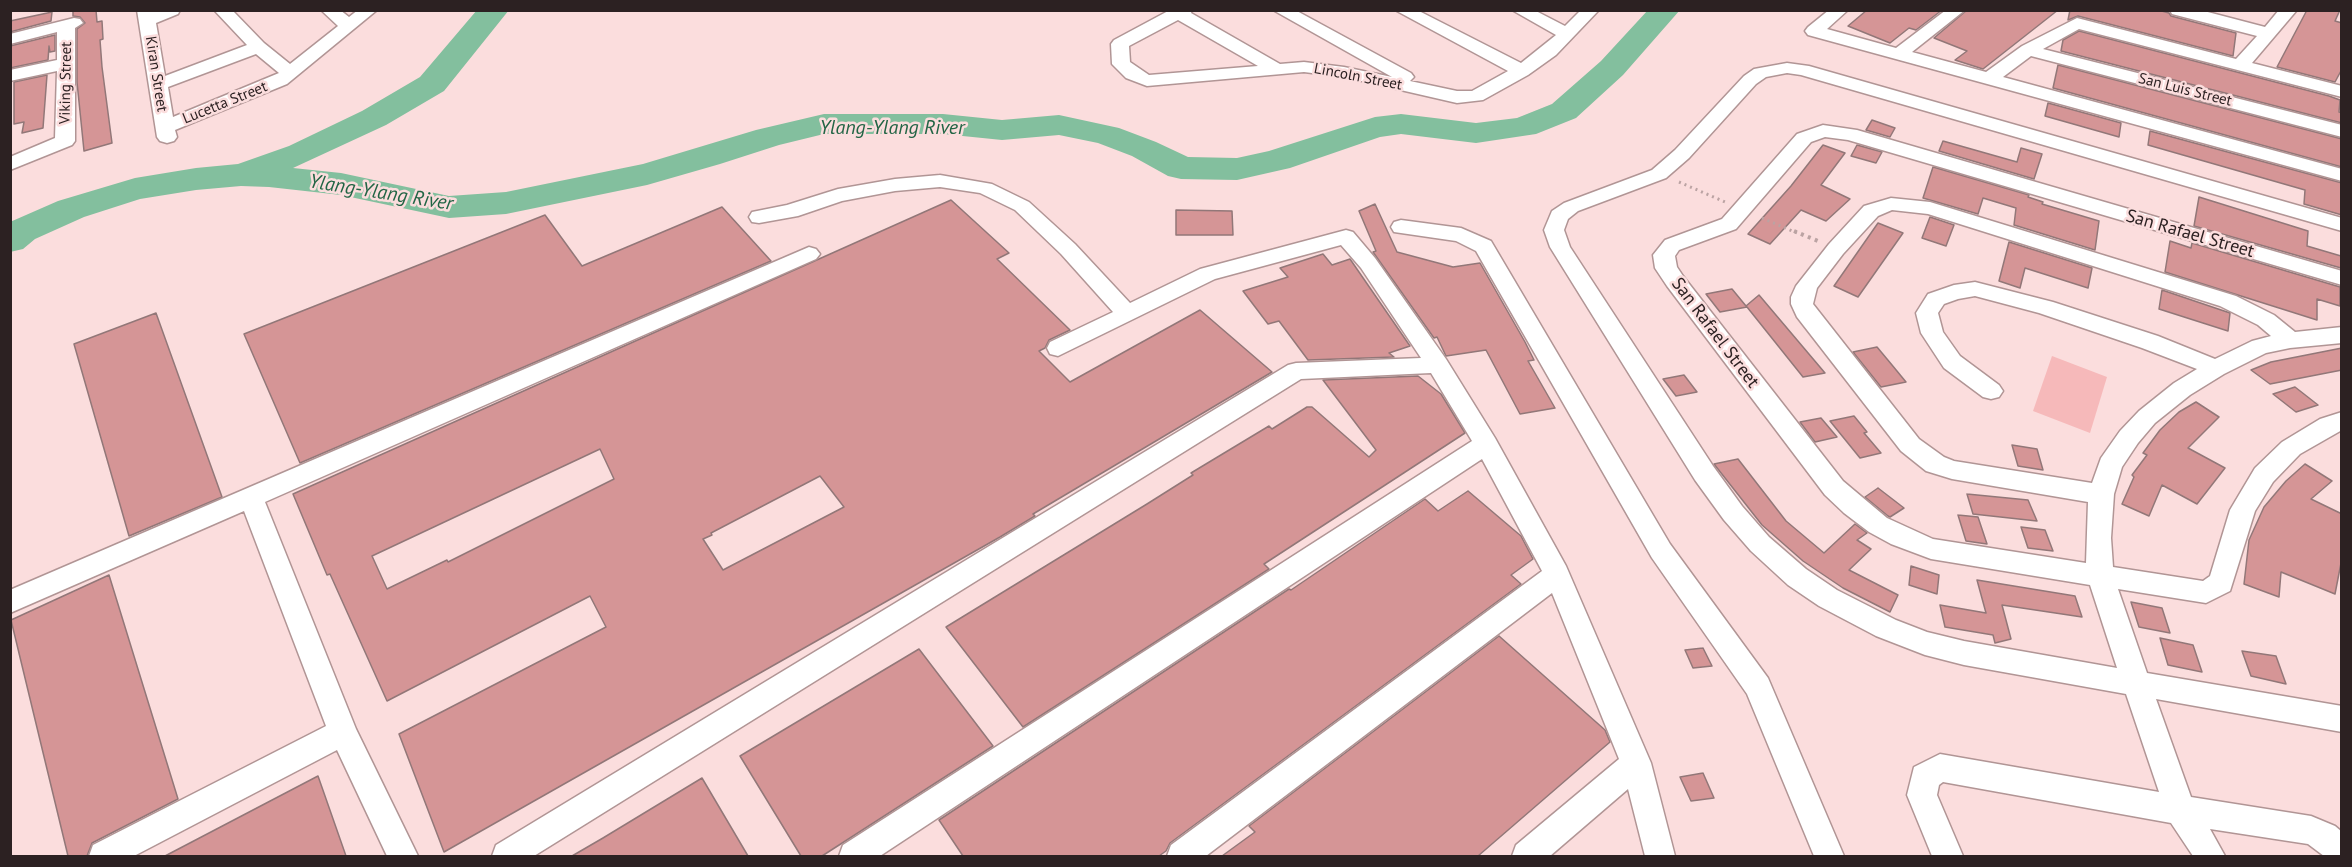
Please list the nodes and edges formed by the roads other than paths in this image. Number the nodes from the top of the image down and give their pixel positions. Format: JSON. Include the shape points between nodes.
{"nodes":[{"id":1,"x":172,"y":10,"type":"edge"},
{"id":2,"x":222,"y":10,"type":"edge"},
{"id":3,"x":329,"y":10,"type":"edge"},
{"id":4,"x":369,"y":10,"type":"edge"},
{"id":5,"x":1281,"y":10,"type":"edge"},
{"id":6,"x":1403,"y":10,"type":"edge"},
{"id":7,"x":1520,"y":10,"type":"edge"},
{"id":8,"x":1591,"y":10,"type":"edge"},
{"id":9,"x":1840,"y":10,"type":"edge"},
{"id":10,"x":1957,"y":10,"type":"edge"},
{"id":11,"x":2178,"y":10,"type":"edge"},
{"id":12,"x":2289,"y":10,"type":"edge"},
{"id":13,"x":1182,"y":12,"type":"edge"},
{"id":14,"x":146,"y":15,"type":"edge"},
{"id":15,"x":349,"y":26,"type":"junction"},
{"id":16,"x":2268,"y":33,"type":"junction"},
{"id":17,"x":1568,"y":34,"type":"junction"},
{"id":18,"x":10,"y":39,"type":"edge"},
{"id":19,"x":258,"y":47,"type":"junction"},
{"id":20,"x":2028,"y":50,"type":"junction"},
{"id":21,"x":1899,"y":54,"type":"junction"},
{"id":22,"x":67,"y":63,"type":"junction"},
{"id":23,"x":2240,"y":66,"type":"junction"},
{"id":24,"x":1275,"y":69,"type":"junction"},
{"id":25,"x":1522,"y":71,"type":"junction"},
{"id":26,"x":290,"y":73,"type":"junction"},
{"id":27,"x":10,"y":76,"type":"edge"},
{"id":28,"x":1989,"y":78,"type":"junction"},
{"id":29,"x":158,"y":85,"type":"junction"},
{"id":30,"x":1433,"y":92,"type":"junction"},
{"id":31,"x":2342,"y":92,"type":"edge"},
{"id":32,"x":2342,"y":131,"type":"edge"},
{"id":33,"x":166,"y":132,"type":"joint"},
{"id":34,"x":10,"y":164,"type":"edge"},
{"id":35,"x":2342,"y":175,"type":"edge"},
{"id":36,"x":759,"y":217,"type":"dead end"},
{"id":37,"x":2342,"y":225,"type":"edge"},
{"id":38,"x":1401,"y":226,"type":"dead end"},
{"id":39,"x":809,"y":254,"type":"dead end"},
{"id":40,"x":2342,"y":278,"type":"edge"},
{"id":41,"x":1127,"y":314,"type":"junction"},
{"id":42,"x":2342,"y":335,"type":"edge"},
{"id":43,"x":2290,"y":340,"type":"junction"},
{"id":44,"x":1058,"y":348,"type":"dead end"},
{"id":45,"x":1438,"y":365,"type":"junction"},
{"id":46,"x":2216,"y":368,"type":"junction"},
{"id":47,"x":1991,"y":391,"type":"dead end"},
{"id":48,"x":2342,"y":421,"type":"edge"},
{"id":49,"x":1486,"y":444,"type":"junction"},
{"id":50,"x":2101,"y":494,"type":"junction"},
{"id":51,"x":251,"y":497,"type":"junction"},
{"id":52,"x":1557,"y":574,"type":"junction"},
{"id":53,"x":2100,"y":576,"type":"junction"},
{"id":54,"x":10,"y":602,"type":"edge"},
{"id":55,"x":2136,"y":683,"type":"junction"},
{"id":56,"x":2342,"y":718,"type":"edge"},
{"id":57,"x":343,"y":732,"type":"junction"},
{"id":58,"x":1636,"y":763,"type":"junction"},
{"id":59,"x":2180,"y":810,"type":"junction"},
{"id":60,"x":2342,"y":853,"type":"edge"},
{"id":61,"x":104,"y":856,"type":"edge"},
{"id":62,"x":403,"y":856,"type":"edge"},
{"id":63,"x":507,"y":856,"type":"edge"},
{"id":64,"x":854,"y":856,"type":"edge"},
{"id":65,"x":1182,"y":856,"type":"edge"},
{"id":66,"x":1527,"y":856,"type":"edge"},
{"id":67,"x":1660,"y":856,"type":"edge"},
{"id":68,"x":1830,"y":856,"type":"edge"},
{"id":69,"x":1947,"y":856,"type":"edge"},
{"id":70,"x":2210,"y":856,"type":"edge"}],
"edges":[{"from":1,"to":14,"type":"street"},
{"from":2,"to":19,"type":"street"},
{"from":3,"to":15,"type":"street"},
{"from":4,"to":15,"type":"street","name":"Lucetta Street"},
{"from":5,"to":30,"type":"street"},
{"from":6,"to":25,"type":"street"},
{"from":7,"to":17,"type":"street"},
{"from":8,"to":17,"type":"street","name":"Lincoln Street"},
{"from":9,"to":21,"type":"street","via":[[1814,31]]},
{"from":10,"to":21,"type":"street"},
{"from":11,"to":16,"type":"street"},
{"from":12,"to":16,"type":"street"},
{"from":13,"to":24,"type":"street"},
{"from":13,"to":24,"type":"street","name":"Lincoln Street","via":[[1119,44],[1120,64],[1147,81]]},
{"from":14,"to":29,"type":"street","name":"Kiran Street"},
{"from":15,"to":26,"type":"street","name":"Lucetta Street"},
{"from":16,"to":23,"type":"street"},
{"from":17,"to":25,"type":"street","name":"Lincoln Street"},
{"from":18,"to":22,"type":"street","name":"Viking Street","via":[[70,24]]},
{"from":19,"to":26,"type":"street"},
{"from":19,"to":29,"type":"street"},
{"from":20,"to":23,"type":"street","via":[[2078,23]]},
{"from":20,"to":28,"type":"street"},
{"from":20,"to":32,"type":"street","name":"San Luis Street"},
{"from":21,"to":28,"type":"street"},
{"from":22,"to":27,"type":"street"},
{"from":22,"to":34,"type":"street","name":"Viking Street","via":[[65,141]]},
{"from":23,"to":31,"type":"street"},
{"from":24,"to":30,"type":"street","name":"Lincoln Street","via":[[1304,67],[1344,72]]},
{"from":25,"to":30,"type":"street","name":"Lincoln Street","via":[[1476,96],[1457,98]]},
{"from":26,"to":33,"type":"street","name":"Lucetta Street"},
{"from":28,"to":35,"type":"street"},
{"from":29,"to":33,"type":"street","name":"Kiran Street"},
{"from":36,"to":41,"type":"street","via":[[838,195],[895,185],[940,181],[985,188],[1022,206],[1068,249]]},
{"from":37,"to":55,"type":"street","via":[[1787,68],[1766,71],[1750,80],[1659,174],[1591,198],[1559,216],[1554,230],[1560,247],[1704,473],[1760,544],[1797,577],[1886,628],[1925,642],[1964,653]]},
{"from":38,"to":68,"type":"street","via":[[1461,235],[1484,246],[1661,551],[1758,687]]},
{"from":39,"to":51,"type":"street"},
{"from":40,"to":53,"type":"street","name":"San Rafael Street","via":[[1850,134],[1823,131],[1804,138],[1729,224],[1672,244],[1664,255],[1666,268],[1833,488],[1853,506],[1893,533],[1931,549]]},
{"from":41,"to":44,"type":"street"},
{"from":41,"to":45,"type":"street","via":[[1208,274],[1346,237]]},
{"from":42,"to":43,"type":"street"},
{"from":43,"to":46,"type":"street","via":[[2260,347]]},
{"from":43,"to":50,"type":"street","via":[[2266,320],[2228,301],[2074,252],[1930,208],[1891,204],[1871,211],[1807,286],[1802,304],[1910,445],[1935,464],[1952,470]]},
{"from":45,"to":49,"type":"street"},
{"from":45,"to":63,"type":"street","via":[[1296,370]]},
{"from":46,"to":47,"type":"street","via":[[2044,307],[1976,289],[1935,299],[1927,313],[1932,333],[1952,362]]},
{"from":46,"to":50,"type":"street","via":[[2147,417],[2110,465]]},
{"from":48,"to":53,"type":"street","name":"San Rafael Street","via":[[2328,425],[2292,448],[2264,475],[2242,510],[2225,573],[2215,589],[2192,591]]},
{"from":49,"to":52,"type":"street"},
{"from":49,"to":64,"type":"street"},
{"from":50,"to":53,"type":"street"},
{"from":51,"to":54,"type":"street"},
{"from":51,"to":57,"type":"street"},
{"from":52,"to":58,"type":"street"},
{"from":52,"to":65,"type":"street"},
{"from":53,"to":55,"type":"street"},
{"from":55,"to":56,"type":"street"},
{"from":55,"to":59,"type":"street"},
{"from":57,"to":61,"type":"street"},
{"from":57,"to":62,"type":"street"},
{"from":58,"to":66,"type":"street"},
{"from":58,"to":67,"type":"street"},
{"from":59,"to":60,"type":"street","via":[[2311,830]]},
{"from":59,"to":69,"type":"street","via":[[1940,768],[1925,777],[1922,795]]},
{"from":59,"to":70,"type":"street"}]}
